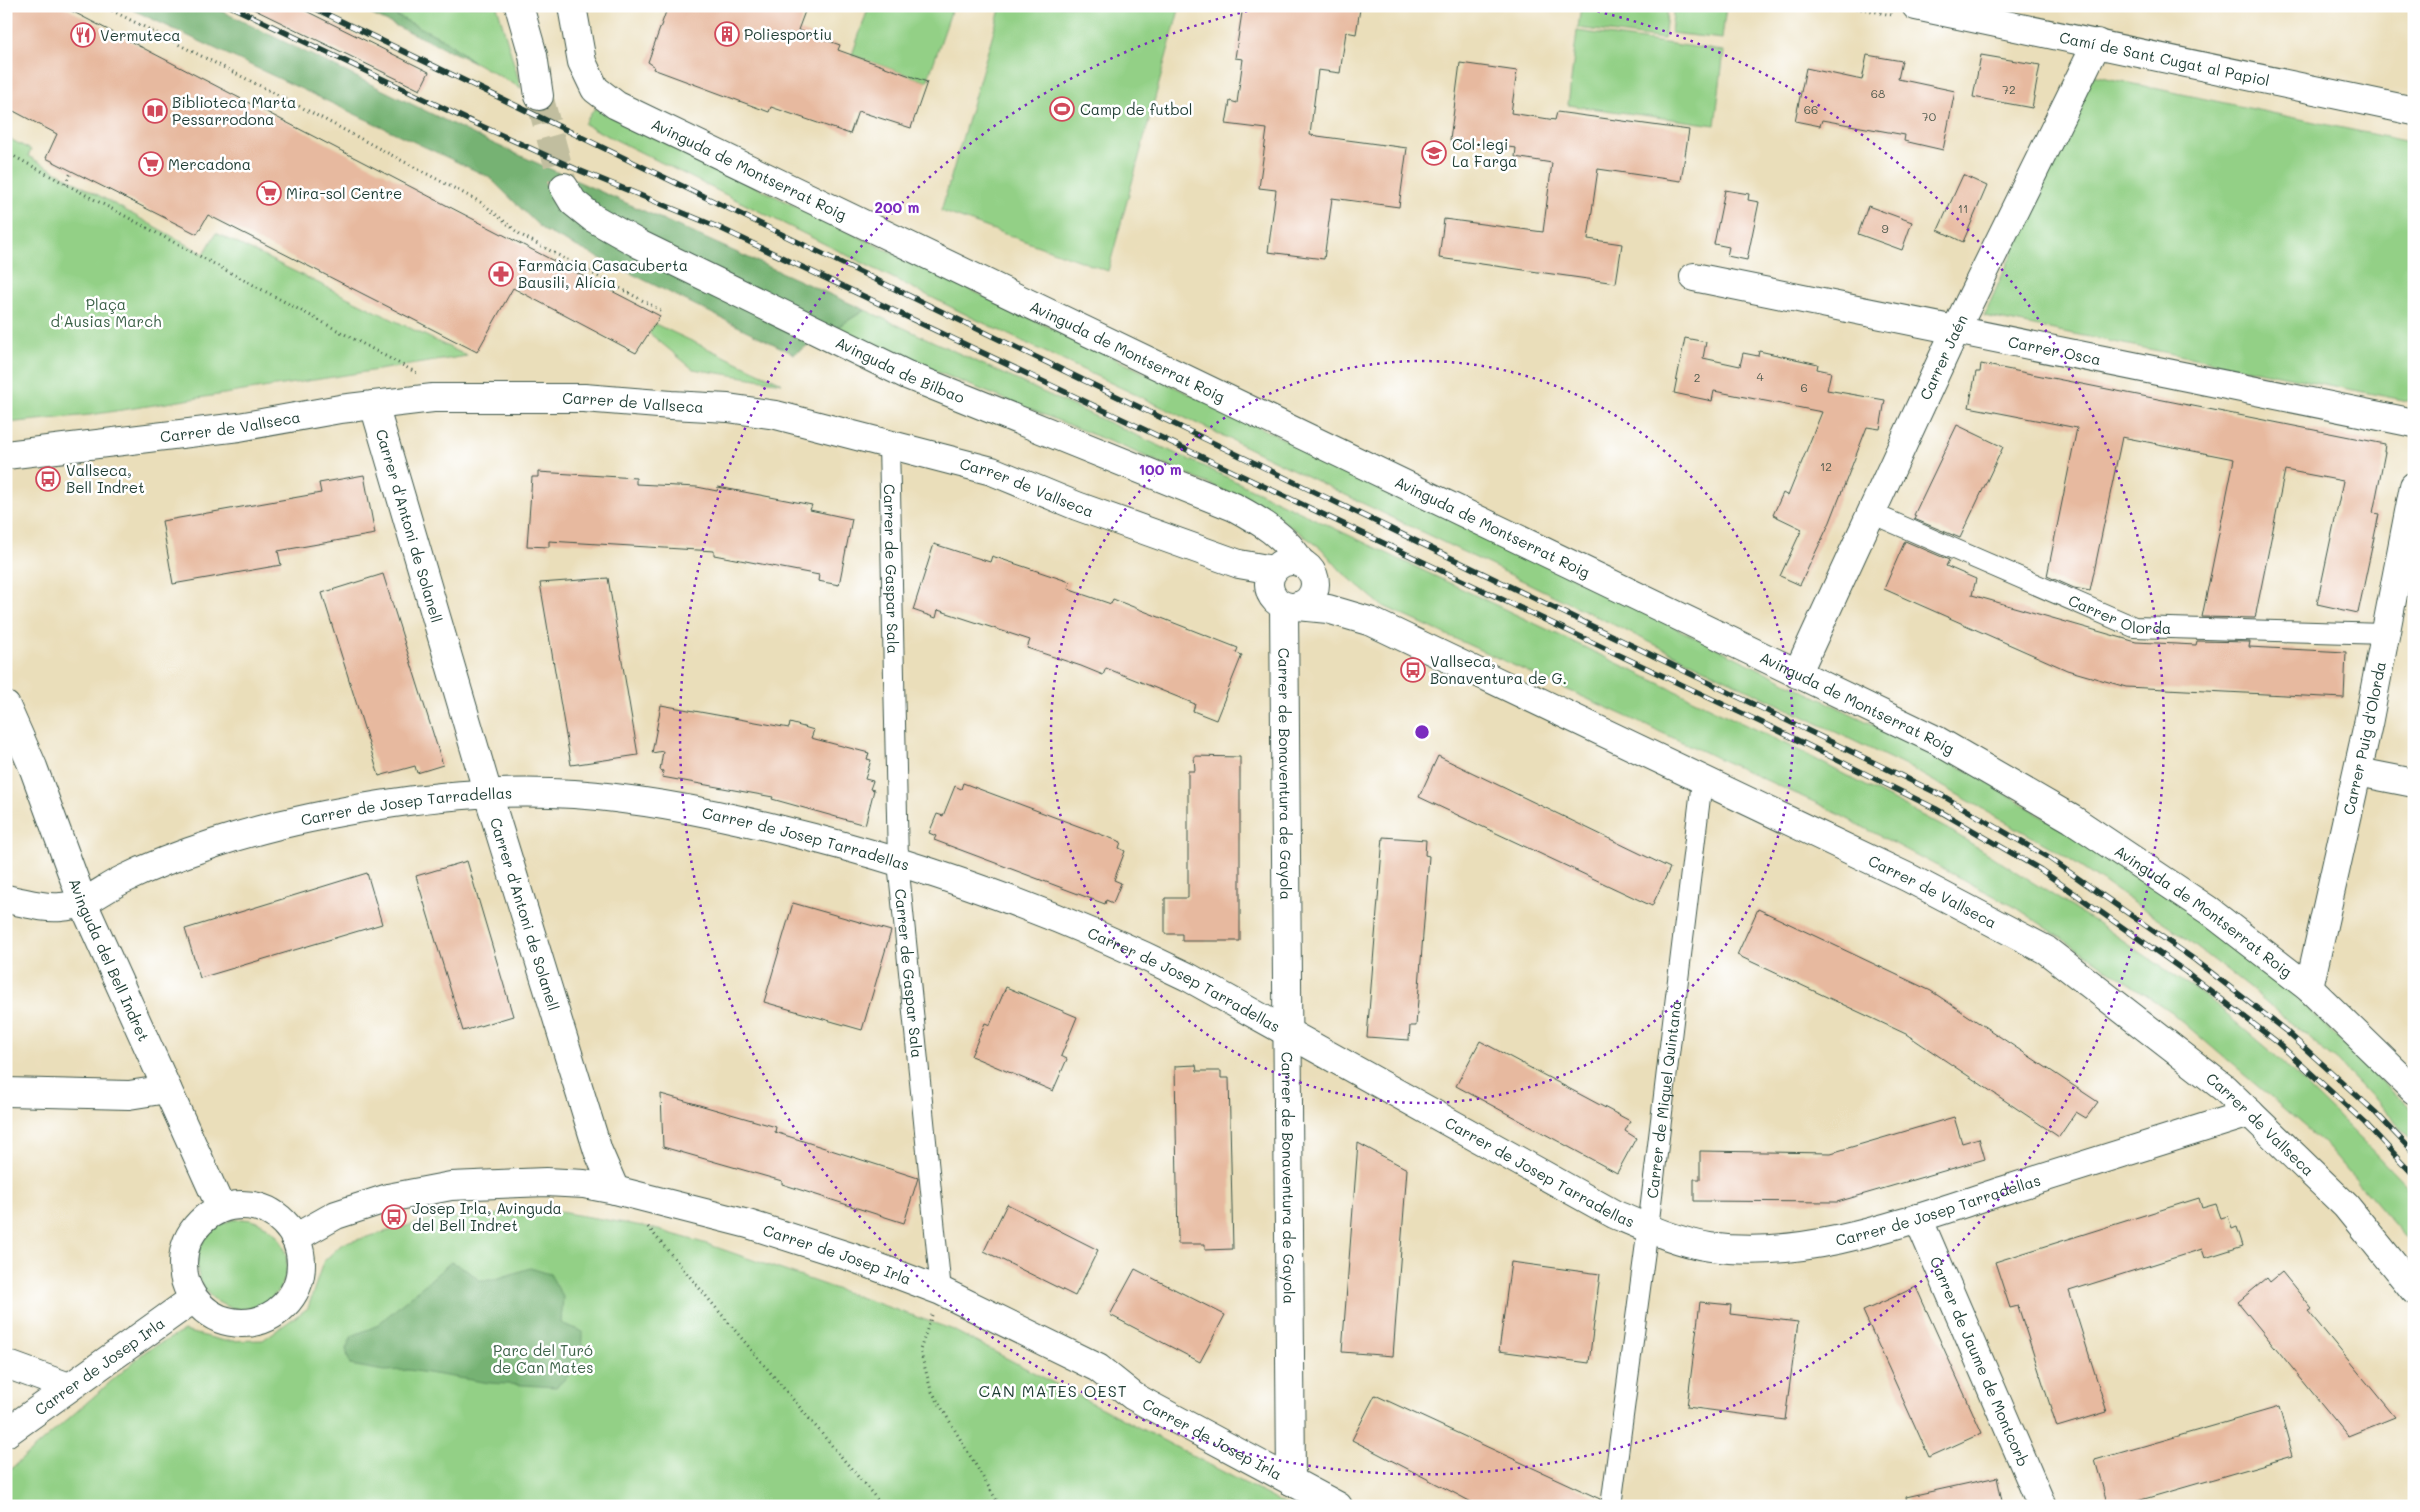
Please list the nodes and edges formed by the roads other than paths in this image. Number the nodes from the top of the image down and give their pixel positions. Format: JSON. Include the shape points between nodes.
{"nodes":[{"id":1,"x":520,"y":6,"type":"edge"},
{"id":2,"x":572,"y":6,"type":"edge"},
{"id":3,"x":1916,"y":6,"type":"edge"},
{"id":4,"x":2097,"y":43,"type":"junction"},
{"id":5,"x":540,"y":96,"type":"tunnel mouth"},
{"id":6,"x":2414,"y":111,"type":"edge"},
{"id":7,"x":564,"y":187,"type":"tunnel mouth"},
{"id":8,"x":1694,"y":277,"type":"dead end"},
{"id":9,"x":1956,"y":329,"type":"junction"},
{"id":10,"x":374,"y":405,"type":"junction"},
{"id":11,"x":2414,"y":423,"type":"edge"},
{"id":12,"x":890,"y":444,"type":"junction"},
{"id":13,"x":6,"y":455,"type":"edge"},
{"id":14,"x":2414,"y":486,"type":"edge"},
{"id":15,"x":1871,"y":513,"type":"junction"},
{"id":16,"x":1288,"y":583,"type":"junction"},
{"id":17,"x":2386,"y":634,"type":"junction"},
{"id":18,"x":1798,"y":674,"type":"junction"},
{"id":19,"x":6,"y":706,"type":"edge"},
{"id":20,"x":6,"y":762,"type":"edge"},
{"id":21,"x":33,"y":767,"type":"junction"},
{"id":22,"x":2358,"y":772,"type":"junction"},
{"id":23,"x":1702,"y":781,"type":"junction"},
{"id":24,"x":2414,"y":783,"type":"edge"},
{"id":25,"x":488,"y":794,"type":"junction"},
{"id":26,"x":898,"y":862,"type":"junction"},
{"id":27,"x":6,"y":899,"type":"edge"},
{"id":28,"x":83,"y":904,"type":"junction"},
{"id":29,"x":2309,"y":988,"type":"junction"},
{"id":30,"x":1289,"y":1033,"type":"junction"},
{"id":31,"x":167,"y":1089,"type":"junction"},
{"id":32,"x":2414,"y":1090,"type":"edge"},
{"id":33,"x":6,"y":1092,"type":"edge"},
{"id":34,"x":2250,"y":1113,"type":"junction"},
{"id":35,"x":615,"y":1190,"type":"junction"},
{"id":36,"x":221,"y":1208,"type":"junction"},
{"id":37,"x":1918,"y":1218,"type":"junction"},
{"id":38,"x":1648,"y":1228,"type":"junction"},
{"id":39,"x":295,"y":1238,"type":"junction"},
{"id":40,"x":2414,"y":1290,"type":"edge"},
{"id":41,"x":941,"y":1291,"type":"junction"},
{"id":42,"x":193,"y":1299,"type":"junction"},
{"id":43,"x":6,"y":1364,"type":"edge"},
{"id":44,"x":69,"y":1387,"type":"junction"},
{"id":45,"x":6,"y":1433,"type":"edge"},
{"id":46,"x":1291,"y":1481,"type":"junction"},
{"id":47,"x":1338,"y":1506,"type":"edge"},
{"id":48,"x":1611,"y":1506,"type":"edge"},
{"id":49,"x":2042,"y":1506,"type":"edge"}],
"edges":[{"from":1,"to":5,"type":"street"},
{"from":2,"to":18,"type":"street","name":"Avinguda de Montserrat Roig","via":[[582,62],[595,89],[616,105]]},
{"from":3,"to":4,"type":"street","name":"Camí de Sant Cugat al Papiol"},
{"from":4,"to":6,"type":"street","name":"Camí de Sant Cugat al Papiol"},
{"from":4,"to":9,"type":"street","name":"Carrer Jaén"},
{"from":7,"to":16,"type":"street","name":"Avinguda de Bilbao","via":[[573,202],[593,218],[907,375],[1225,503],[1280,536],[1295,551]]},
{"from":8,"to":9,"type":"street","name":"Carrer Osca"},
{"from":9,"to":11,"type":"street","name":"Carrer Osca"},
{"from":9,"to":15,"type":"street","name":"Carrer Jaén"},
{"from":10,"to":12,"type":"street","name":"Carrer de Vallseca","via":[[433,398],[584,398],[728,408],[776,415]]},
{"from":10,"to":13,"type":"street","name":"Carrer de Vallseca","via":[[239,427]]},
{"from":10,"to":25,"type":"street","name":"Carrer d'Antoni de Solanell"},
{"from":12,"to":16,"type":"street","name":"Carrer de Vallseca","via":[[992,471],[1076,506]]},
{"from":12,"to":26,"type":"street","name":"Carrer de Gaspar Sala"},
{"from":14,"to":17,"type":"street","name":"Carrer Puig d'Olorda"},
{"from":15,"to":17,"type":"street","name":"Carrer Olorda","via":[[2134,627]]},
{"from":15,"to":18,"type":"street","name":"Carrer Jaén"},
{"from":16,"to":23,"type":"street","name":"Carrer de Vallseca","via":[[1328,609],[1364,619]]},
{"from":16,"to":30,"type":"street","name":"Carrer de Bonaventura de Gayola"},
{"from":17,"to":22,"type":"street","name":"Carrer Puig d'Olorda"},
{"from":18,"to":29,"type":"street","name":"Avinguda de Montserrat Roig","via":[[1936,740],[2072,819],[2208,910]]},
{"from":19,"to":21,"type":"street","name":"Avinguda del Bell Indret"},
{"from":20,"to":21,"type":"street"},
{"from":21,"to":28,"type":"street","name":"Avinguda del Bell Indret"},
{"from":22,"to":24,"type":"street"},
{"from":22,"to":29,"type":"street","name":"Carrer Puig d'Olorda"},
{"from":23,"to":34,"type":"street","name":"Carrer de Vallseca","via":[[1909,878],[2046,950],[2224,1088]]},
{"from":23,"to":38,"type":"street","name":"Carrer de Miquel Quintana"},
{"from":25,"to":26,"type":"street","name":"Carrer de Josep Tarradellas","via":[[574,794],[708,812]]},
{"from":25,"to":28,"type":"street","name":"Carrer de Josep Tarradellas","via":[[376,804],[270,826],[122,880]]},
{"from":25,"to":35,"type":"street","name":"Carrer d'Antoni de Solanell","via":[[598,1151]]},
{"from":26,"to":30,"type":"street","name":"Carrer de Josep Tarradellas","via":[[1009,898],[1135,951]]},
{"from":26,"to":41,"type":"street","name":"Carrer de Gaspar Sala"},
{"from":27,"to":28,"type":"street","via":[[60,908]]},
{"from":28,"to":31,"type":"street","name":"Avinguda del Bell Indret"},
{"from":29,"to":32,"type":"street","name":"Avinguda de Montserrat Roig"},
{"from":30,"to":38,"type":"street","name":"Carrer de Josep Tarradellas","via":[[1614,1214]]},
{"from":30,"to":46,"type":"street","name":"Carrer de Bonaventura de Gayola"},
{"from":31,"to":33,"type":"street","via":[[128,1095]]},
{"from":31,"to":36,"type":"street","name":"Avinguda del Bell Indret"},
{"from":34,"to":37,"type":"street","name":"Carrer de Josep Tarradellas"},
{"from":34,"to":40,"type":"street","name":"Carrer de Vallseca","via":[[2346,1206]]},
{"from":35,"to":39,"type":"street","name":"Carrer de Josep Irla","via":[[546,1182],[451,1186],[388,1198],[336,1215]]},
{"from":35,"to":41,"type":"street","name":"Carrer de Josep Irla","via":[[748,1224]]},
{"from":36,"to":39,"type":"street","via":[[242,1204],[257,1207],[276,1215]]},
{"from":36,"to":42,"type":"street","via":[[196,1226],[183,1254],[184,1280]]},
{"from":37,"to":38,"type":"street","name":"Carrer de Josep Tarradellas","via":[[1820,1244],[1755,1250],[1710,1247]]},
{"from":37,"to":49,"type":"street","name":"Carrer de Jaume de Montcorb"},
{"from":38,"to":48,"type":"street","name":"Carrer de Miquel Quintana"},
{"from":39,"to":42,"type":"street","via":[[302,1262],[298,1283],[292,1296],[269,1318],[249,1324],[233,1324],[214,1317]]},
{"from":41,"to":46,"type":"street","name":"Carrer de Josep Irla","via":[[1098,1368],[1139,1399]]},
{"from":42,"to":44,"type":"street","name":"Carrer de Josep Irla"},
{"from":43,"to":44,"type":"street"},
{"from":44,"to":45,"type":"street","name":"Carrer de Josep Irla"},
{"from":46,"to":47,"type":"street","name":"Carrer de Josep Irla"}]}
